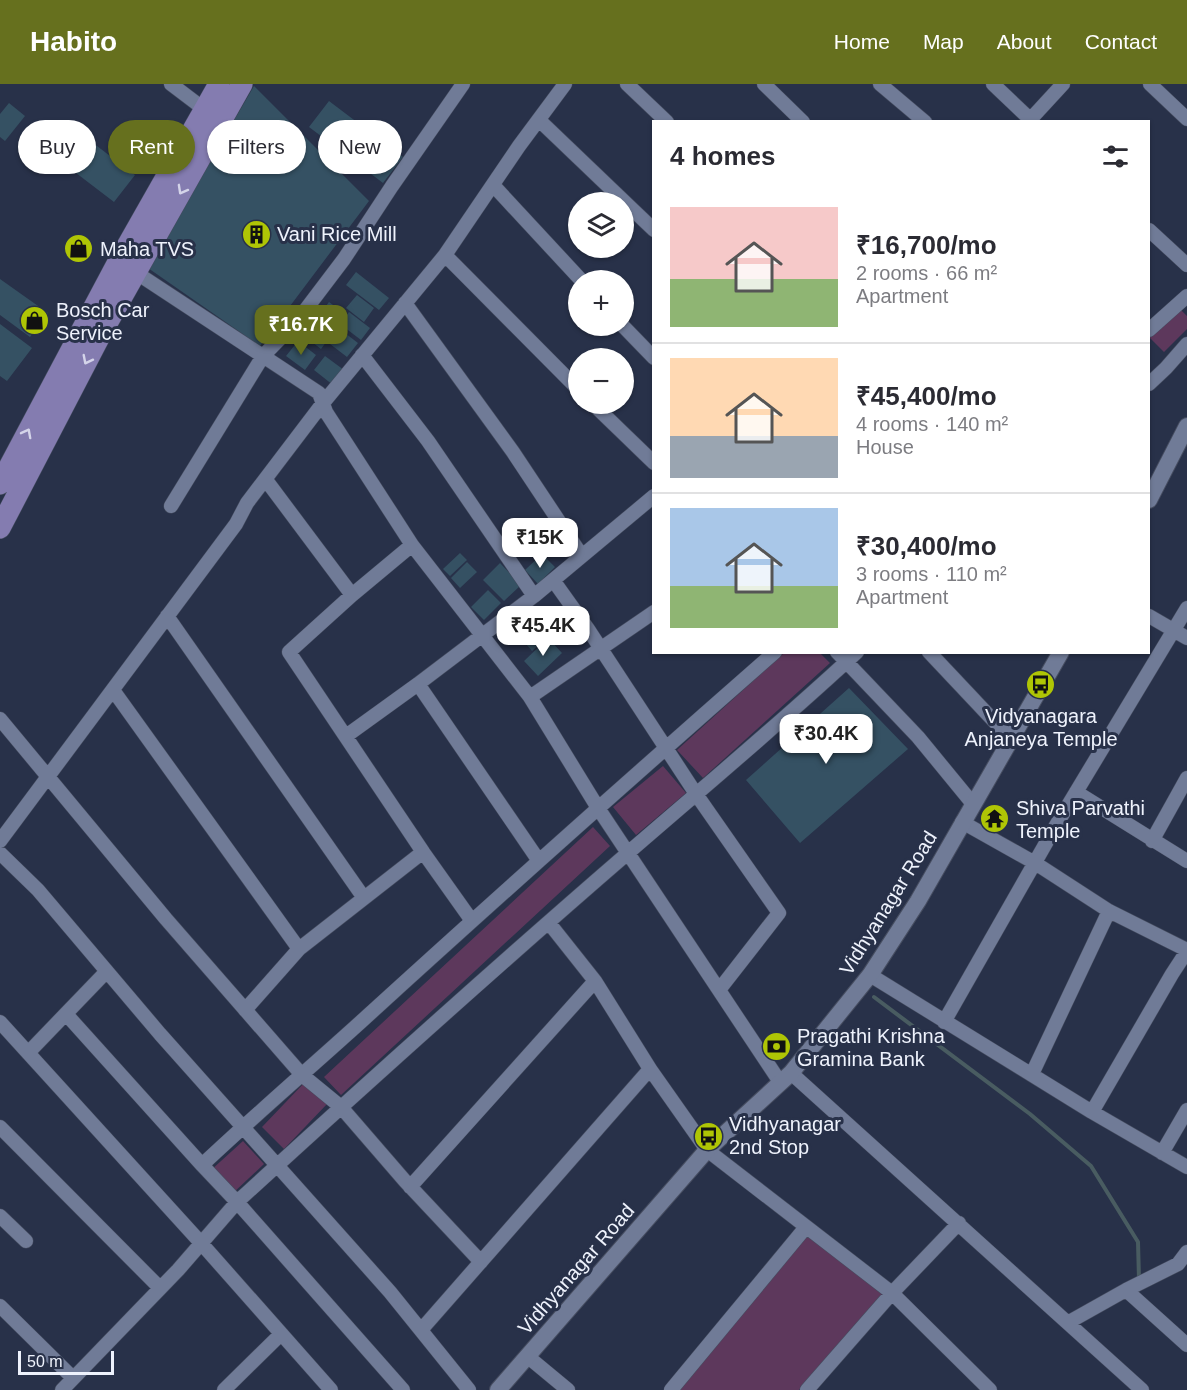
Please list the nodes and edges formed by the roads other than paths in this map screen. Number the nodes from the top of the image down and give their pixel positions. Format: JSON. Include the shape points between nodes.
{"nodes":[{"id":1,"x":171,"y":84,"type":"edge"},
{"id":2,"x":219,"y":84,"type":"edge"},
{"id":3,"x":242,"y":84,"type":"edge"},
{"id":4,"x":463,"y":84,"type":"edge"},
{"id":5,"x":565,"y":84,"type":"edge"},
{"id":6,"x":627,"y":84,"type":"edge"},
{"id":7,"x":764,"y":84,"type":"edge"},
{"id":8,"x":880,"y":84,"type":"edge"},
{"id":9,"x":993,"y":84,"type":"edge"},
{"id":10,"x":1063,"y":84,"type":"edge"},
{"id":11,"x":1150,"y":84,"type":"edge"},
{"id":12,"x":204,"y":109,"type":"junction"},
{"id":13,"x":1187,"y":119,"type":"edge"},
{"id":14,"x":538,"y":120,"type":"junction"},
{"id":15,"x":665,"y":120,"type":"edge"},
{"id":16,"x":801,"y":120,"type":"edge"},
{"id":17,"x":923,"y":120,"type":"edge"},
{"id":18,"x":1029,"y":120,"type":"edge"},
{"id":19,"x":1031,"y":120,"type":"edge"},
{"id":20,"x":493,"y":185,"type":"junction"},
{"id":21,"x":652,"y":228,"type":"edge"},
{"id":22,"x":1150,"y":231,"type":"edge"},
{"id":23,"x":445,"y":255,"type":"junction"},
{"id":24,"x":1187,"y":265,"type":"edge"},
{"id":25,"x":127,"y":267,"type":"junction"},
{"id":26,"x":572,"y":270,"type":"edge"},
{"id":27,"x":1187,"y":296,"type":"edge"},
{"id":28,"x":405,"y":303,"type":"junction"},
{"id":29,"x":1150,"y":329,"type":"edge"},
{"id":30,"x":633,"y":336,"type":"edge"},
{"id":31,"x":1187,"y":344,"type":"edge"},
{"id":32,"x":362,"y":355,"type":"junction"},
{"id":33,"x":263,"y":356,"type":"junction"},
{"id":34,"x":652,"y":356,"type":"edge"},
{"id":35,"x":568,"y":379,"type":"edge"},
{"id":36,"x":1150,"y":383,"type":"edge"},
{"id":37,"x":323,"y":403,"type":"junction"},
{"id":38,"x":603,"y":414,"type":"edge"},
{"id":39,"x":1186,"y":429,"type":"edge"},
{"id":40,"x":652,"y":461,"type":"edge"},
{"id":41,"x":266,"y":480,"type":"junction"},
{"id":42,"x":0,"y":484,"type":"edge"},
{"id":43,"x":652,"y":498,"type":"edge"},
{"id":44,"x":1150,"y":498,"type":"edge"},
{"id":45,"x":171,"y":506,"type":"dead end"},
{"id":46,"x":2,"y":521,"type":"edge"},
{"id":47,"x":412,"y":545,"type":"junction"},
{"id":48,"x":582,"y":556,"type":"junction"},
{"id":49,"x":553,"y":580,"type":"junction"},
{"id":50,"x":352,"y":595,"type":"junction"},
{"id":51,"x":534,"y":596,"type":"junction"},
{"id":52,"x":1187,"y":608,"type":"edge"},
{"id":53,"x":652,"y":613,"type":"edge"},
{"id":54,"x":167,"y":616,"type":"junction"},
{"id":55,"x":1150,"y":617,"type":"edge"},
{"id":56,"x":1174,"y":630,"type":"junction"},
{"id":57,"x":483,"y":634,"type":"junction"},
{"id":58,"x":1187,"y":638,"type":"edge"},
{"id":59,"x":602,"y":650,"type":"junction"},
{"id":60,"x":773,"y":654,"type":"edge"},
{"id":61,"x":931,"y":654,"type":"edge"},
{"id":62,"x":1060,"y":654,"type":"edge"},
{"id":63,"x":841,"y":658,"type":"edge"},
{"id":64,"x":418,"y":684,"type":"junction"},
{"id":65,"x":113,"y":690,"type":"junction"},
{"id":66,"x":530,"y":697,"type":"junction"},
{"id":67,"x":0,"y":718,"type":"edge"},
{"id":68,"x":346,"y":736,"type":"junction"},
{"id":69,"x":1010,"y":738,"type":"junction"},
{"id":70,"x":666,"y":748,"type":"junction"},
{"id":71,"x":49,"y":778,"type":"junction"},
{"id":72,"x":1187,"y":778,"type":"edge"},
{"id":73,"x":1076,"y":792,"type":"junction"},
{"id":74,"x":696,"y":794,"type":"junction"},
{"id":75,"x":973,"y":804,"type":"junction"},
{"id":76,"x":598,"y":808,"type":"junction"},
{"id":77,"x":962,"y":822,"type":"junction"},
{"id":78,"x":0,"y":841,"type":"edge"},
{"id":79,"x":1152,"y":841,"type":"junction"},
{"id":80,"x":423,"y":852,"type":"junction"},
{"id":81,"x":0,"y":853,"type":"edge"},
{"id":82,"x":628,"y":853,"type":"junction"},
{"id":83,"x":539,"y":861,"type":"junction"},
{"id":84,"x":1187,"y":861,"type":"edge"},
{"id":85,"x":1035,"y":863,"type":"junction"},
{"id":86,"x":364,"y":898,"type":"junction"},
{"id":87,"x":1109,"y":910,"type":"junction"},
{"id":88,"x":472,"y":921,"type":"junction"},
{"id":89,"x":549,"y":923,"type":"junction"},
{"id":90,"x":299,"y":949,"type":"junction"},
{"id":91,"x":1187,"y":951,"type":"edge"},
{"id":92,"x":106,"y":972,"type":"junction"},
{"id":93,"x":870,"y":975,"type":"junction"},
{"id":94,"x":596,"y":981,"type":"junction"},
{"id":95,"x":719,"y":990,"type":"junction"},
{"id":96,"x":245,"y":1010,"type":"junction"},
{"id":97,"x":66,"y":1014,"type":"junction"},
{"id":98,"x":0,"y":1022,"type":"edge"},
{"id":99,"x":944,"y":1022,"type":"junction"},
{"id":100,"x":28,"y":1053,"type":"junction"},
{"id":101,"x":650,"y":1069,"type":"junction"},
{"id":102,"x":1032,"y":1074,"type":"junction"},
{"id":103,"x":302,"y":1075,"type":"junction"},
{"id":104,"x":786,"y":1077,"type":"junction"},
{"id":105,"x":341,"y":1107,"type":"junction"},
{"id":106,"x":1187,"y":1110,"type":"edge"},
{"id":107,"x":1092,"y":1112,"type":"junction"},
{"id":108,"x":0,"y":1126,"type":"edge"},
{"id":109,"x":242,"y":1127,"type":"junction"},
{"id":110,"x":707,"y":1150,"type":"junction"},
{"id":111,"x":1162,"y":1153,"type":"junction"},
{"id":112,"x":202,"y":1165,"type":"junction"},
{"id":113,"x":276,"y":1167,"type":"junction"},
{"id":114,"x":1187,"y":1167,"type":"edge"},
{"id":115,"x":410,"y":1187,"type":"junction"},
{"id":116,"x":237,"y":1202,"type":"junction"},
{"id":117,"x":0,"y":1216,"type":"edge"},
{"id":118,"x":959,"y":1223,"type":"junction"},
{"id":119,"x":807,"y":1227,"type":"junction"},
{"id":120,"x":26,"y":1241,"type":"dead end"},
{"id":121,"x":201,"y":1244,"type":"junction"},
{"id":122,"x":1187,"y":1252,"type":"edge"},
{"id":123,"x":481,"y":1262,"type":"junction"},
{"id":124,"x":160,"y":1288,"type":"junction"},
{"id":125,"x":1126,"y":1290,"type":"junction"},
{"id":126,"x":892,"y":1293,"type":"junction"},
{"id":127,"x":0,"y":1306,"type":"edge"},
{"id":128,"x":1069,"y":1322,"type":"junction"},
{"id":129,"x":421,"y":1330,"type":"junction"},
{"id":130,"x":280,"y":1334,"type":"junction"},
{"id":131,"x":1187,"y":1346,"type":"edge"},
{"id":132,"x":527,"y":1356,"type":"junction"},
{"id":133,"x":73,"y":1378,"type":"junction"},
{"id":134,"x":62,"y":1390,"type":"edge"},
{"id":135,"x":224,"y":1390,"type":"edge"},
{"id":136,"x":331,"y":1390,"type":"edge"},
{"id":137,"x":403,"y":1390,"type":"edge"},
{"id":138,"x":469,"y":1390,"type":"edge"},
{"id":139,"x":498,"y":1390,"type":"edge"},
{"id":140,"x":568,"y":1390,"type":"edge"},
{"id":141,"x":671,"y":1390,"type":"edge"},
{"id":142,"x":807,"y":1390,"type":"edge"},
{"id":143,"x":990,"y":1390,"type":"edge"},
{"id":144,"x":1142,"y":1390,"type":"edge"}],
"edges":[{"from":1,"to":12,"type":"street"},
{"from":2,"to":12,"type":"main road"},
{"from":3,"to":25,"type":"main road","one_way":true},
{"from":4,"to":33,"type":"street","via":[[344,260],[297,321]]},
{"from":5,"to":14,"type":"street"},
{"from":6,"to":15,"type":"street"},
{"from":7,"to":16,"type":"street"},
{"from":8,"to":17,"type":"street"},
{"from":9,"to":18,"type":"street"},
{"from":10,"to":19,"type":"street"},
{"from":11,"to":13,"type":"street"},
{"from":12,"to":25,"type":"main road"},
{"from":14,"to":20,"type":"street"},
{"from":14,"to":21,"type":"street"},
{"from":20,"to":23,"type":"street"},
{"from":20,"to":26,"type":"street"},
{"from":22,"to":24,"type":"street"},
{"from":23,"to":28,"type":"street"},
{"from":23,"to":35,"type":"street"},
{"from":25,"to":33,"type":"street"},
{"from":42,"to":25,"type":"main road","one_way":true},
{"from":25,"to":46,"type":"main road","one_way":true,"via":[[101,334]]},
{"from":27,"to":29,"type":"street"},
{"from":28,"to":32,"type":"street"},
{"from":28,"to":48,"type":"street","via":[[513,452]]},
{"from":30,"to":34,"type":"street"},
{"from":31,"to":36,"type":"street"},
{"from":32,"to":37,"type":"street"},
{"from":32,"to":51,"type":"street","via":[[428,441]]},
{"from":33,"to":37,"type":"street","via":[[319,393]]},
{"from":33,"to":45,"type":"street"},
{"from":37,"to":41,"type":"street"},
{"from":37,"to":47,"type":"street"},
{"from":38,"to":40,"type":"street"},
{"from":39,"to":44,"type":"street"},
{"from":41,"to":50,"type":"street"},
{"from":41,"to":54,"type":"street"},
{"from":43,"to":48,"type":"street"},
{"from":47,"to":50,"type":"street"},
{"from":47,"to":57,"type":"street"},
{"from":48,"to":49,"type":"street"},
{"from":49,"to":51,"type":"street"},
{"from":49,"to":59,"type":"street"},
{"from":50,"to":68,"type":"street","via":[[290,652]]},
{"from":51,"to":57,"type":"street"},
{"from":52,"to":56,"type":"street"},
{"from":53,"to":59,"type":"street"},
{"from":54,"to":65,"type":"street"},
{"from":54,"to":86,"type":"street"},
{"from":55,"to":56,"type":"street"},
{"from":56,"to":58,"type":"street"},
{"from":56,"to":73,"type":"street"},
{"from":57,"to":64,"type":"street"},
{"from":57,"to":66,"type":"street"},
{"from":59,"to":66,"type":"street"},
{"from":59,"to":70,"type":"street"},
{"from":60,"to":70,"type":"street"},
{"from":61,"to":69,"type":"street"},
{"from":62,"to":69,"type":"street","name":"Vidhyanagar Road"},
{"from":63,"to":74,"type":"street"},
{"from":63,"to":75,"type":"street","via":[[918,737]]},
{"from":64,"to":68,"type":"street"},
{"from":64,"to":83,"type":"street"},
{"from":65,"to":71,"type":"street"},
{"from":65,"to":90,"type":"street"},
{"from":66,"to":76,"type":"street"},
{"from":67,"to":71,"type":"street"},
{"from":68,"to":80,"type":"street"},
{"from":69,"to":75,"type":"street","name":"Vidhyanagar Road"},
{"from":70,"to":74,"type":"street"},
{"from":70,"to":76,"type":"street"},
{"from":71,"to":78,"type":"street"},
{"from":71,"to":96,"type":"street"},
{"from":72,"to":79,"type":"street"},
{"from":73,"to":79,"type":"street"},
{"from":73,"to":85,"type":"street"},
{"from":74,"to":82,"type":"street"},
{"from":74,"to":95,"type":"street","via":[[779,913]]},
{"from":75,"to":77,"type":"street","name":"Vidhyanagar Road"},
{"from":76,"to":82,"type":"street"},
{"from":76,"to":83,"type":"street"},
{"from":77,"to":85,"type":"street"},
{"from":77,"to":93,"type":"street","name":"Vidhyanagar Road"},
{"from":79,"to":84,"type":"street"},
{"from":80,"to":86,"type":"street"},
{"from":80,"to":88,"type":"street"},
{"from":81,"to":92,"type":"street","via":[[38,890]]},
{"from":82,"to":89,"type":"street"},
{"from":82,"to":95,"type":"street"},
{"from":83,"to":88,"type":"street"},
{"from":85,"to":87,"type":"street"},
{"from":85,"to":99,"type":"street"},
{"from":86,"to":90,"type":"street"},
{"from":87,"to":91,"type":"street"},
{"from":87,"to":102,"type":"street"},
{"from":88,"to":103,"type":"street"},
{"from":89,"to":94,"type":"street"},
{"from":89,"to":105,"type":"street"},
{"from":90,"to":96,"type":"street"},
{"from":91,"to":107,"type":"street"},
{"from":92,"to":97,"type":"street"},
{"from":92,"to":109,"type":"street"},
{"from":93,"to":99,"type":"street"},
{"from":93,"to":104,"type":"street","name":"Vidhyanagar Road"},
{"from":94,"to":101,"type":"street"},
{"from":94,"to":115,"type":"street"},
{"from":95,"to":104,"type":"street"},
{"from":96,"to":103,"type":"street"},
{"from":97,"to":100,"type":"street"},
{"from":97,"to":112,"type":"street"},
{"from":98,"to":100,"type":"street"},
{"from":99,"to":102,"type":"street"},
{"from":100,"to":121,"type":"street"},
{"from":101,"to":110,"type":"street"},
{"from":101,"to":123,"type":"street"},
{"from":102,"to":107,"type":"street"},
{"from":103,"to":105,"type":"street"},
{"from":103,"to":109,"type":"street"},
{"from":104,"to":110,"type":"street","name":"Vidhyanagar Road"},
{"from":104,"to":118,"type":"street"},
{"from":105,"to":113,"type":"street"},
{"from":105,"to":115,"type":"street"},
{"from":106,"to":111,"type":"street"},
{"from":107,"to":111,"type":"street"},
{"from":108,"to":124,"type":"street"},
{"from":109,"to":112,"type":"street"},
{"from":109,"to":113,"type":"street"},
{"from":110,"to":119,"type":"street"},
{"from":110,"to":132,"type":"street","name":"Vidhyanagar Road"},
{"from":111,"to":114,"type":"street"},
{"from":112,"to":116,"type":"street"},
{"from":113,"to":116,"type":"street"},
{"from":113,"to":129,"type":"street"},
{"from":115,"to":123,"type":"street"},
{"from":116,"to":121,"type":"street"},
{"from":116,"to":137,"type":"street"},
{"from":117,"to":120,"type":"street"},
{"from":118,"to":126,"type":"street"},
{"from":118,"to":128,"type":"street"},
{"from":119,"to":126,"type":"street"},
{"from":119,"to":141,"type":"street"},
{"from":121,"to":124,"type":"street"},
{"from":121,"to":130,"type":"street"},
{"from":122,"to":125,"type":"street","via":[[1178,1264]]},
{"from":123,"to":129,"type":"street"},
{"from":124,"to":133,"type":"street"},
{"from":125,"to":128,"type":"street"},
{"from":125,"to":131,"type":"street"},
{"from":126,"to":142,"type":"street"},
{"from":126,"to":143,"type":"street"},
{"from":127,"to":133,"type":"street"},
{"from":128,"to":144,"type":"street"},
{"from":129,"to":138,"type":"street"},
{"from":130,"to":135,"type":"street"},
{"from":130,"to":136,"type":"street"},
{"from":132,"to":139,"type":"street","name":"Vidhyanagar Road"},
{"from":132,"to":140,"type":"street"},
{"from":133,"to":134,"type":"street"}]}
